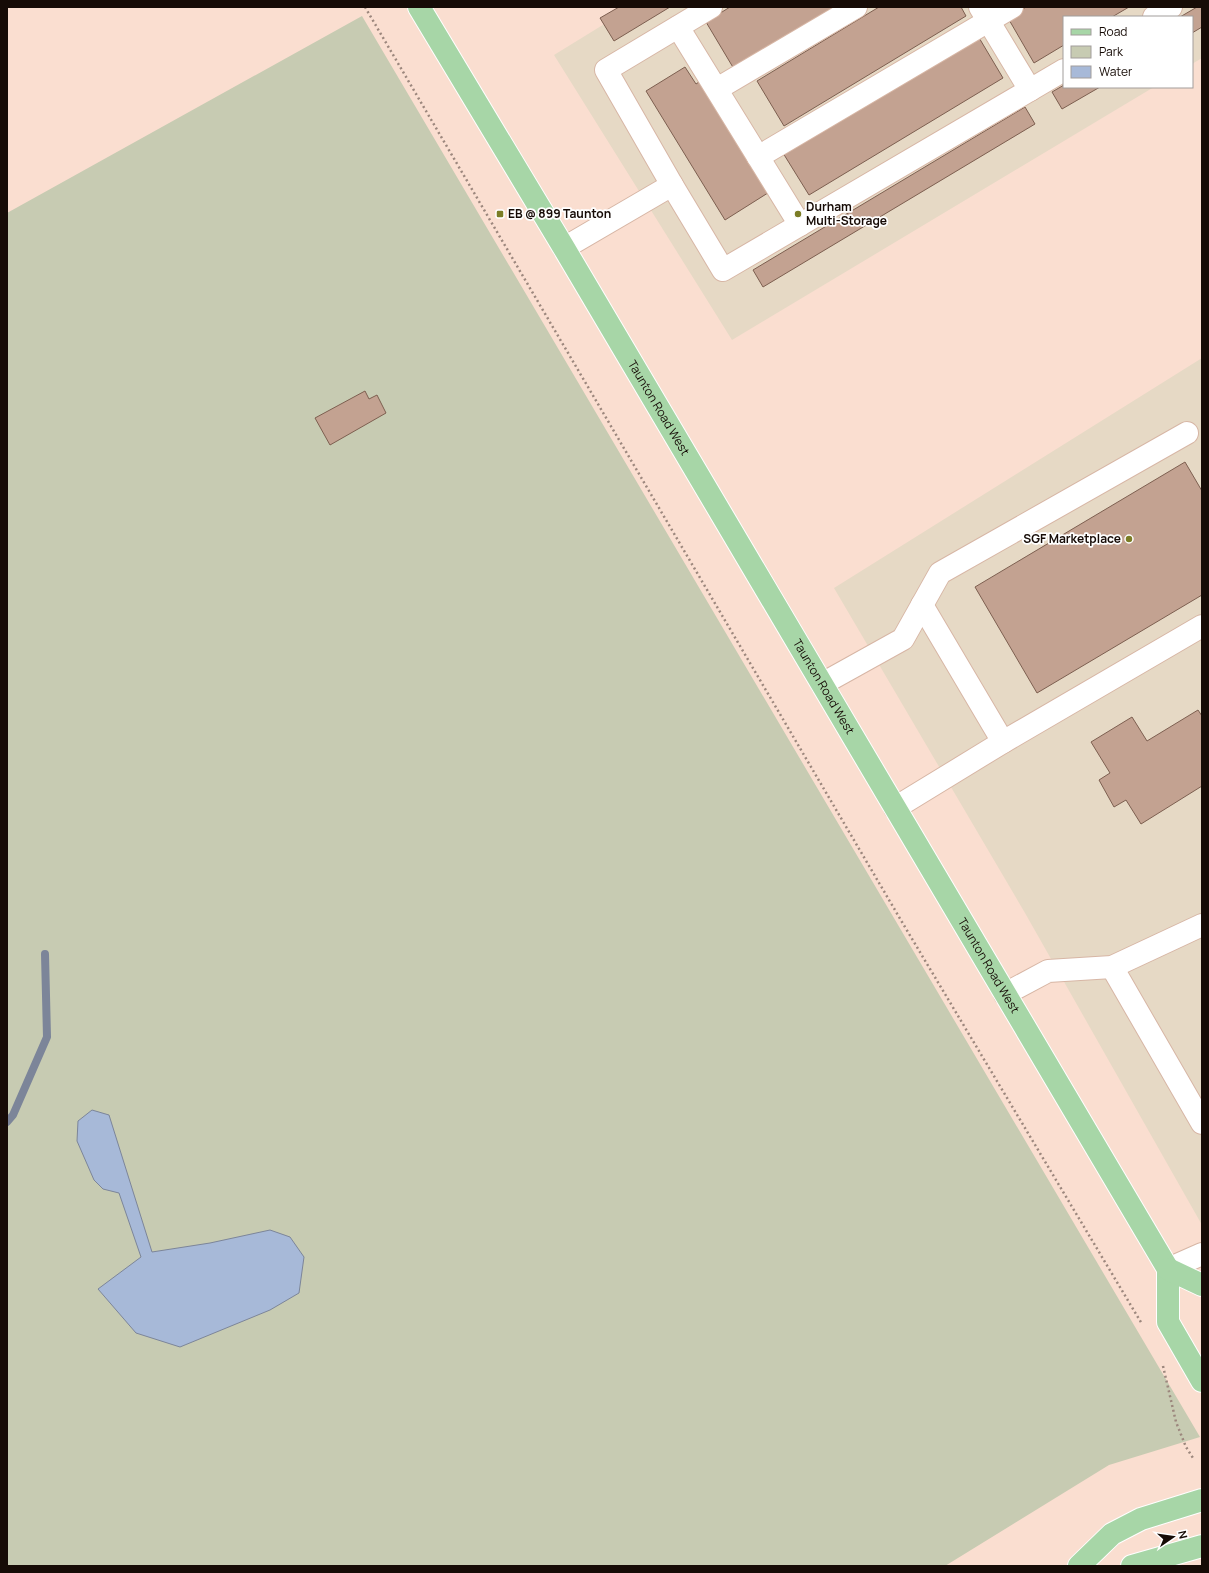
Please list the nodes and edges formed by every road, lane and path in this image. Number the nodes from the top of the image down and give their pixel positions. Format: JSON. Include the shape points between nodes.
{"nodes":[{"id":1,"x":365,"y":7,"type":"edge"},
{"id":2,"x":711,"y":7,"type":"edge"},
{"id":3,"x":856,"y":7,"type":"edge"},
{"id":4,"x":1012,"y":7,"type":"edge"},
{"id":5,"x":1171,"y":7,"type":"edge"},
{"id":6,"x":423,"y":9,"type":"edge"},
{"id":7,"x":985,"y":14,"type":"edge"},
{"id":8,"x":1156,"y":16,"type":"edge"},
{"id":9,"x":678,"y":27,"type":"junction"},
{"id":10,"x":1063,"y":71,"type":"edge"},
{"id":11,"x":716,"y":89,"type":"junction"},
{"id":12,"x":1030,"y":90,"type":"junction"},
{"id":13,"x":758,"y":157,"type":"junction"},
{"id":14,"x":672,"y":185,"type":"junction"},
{"id":15,"x":800,"y":225,"type":"junction"},
{"id":16,"x":564,"y":248,"type":"junction"},
{"id":17,"x":1186,"y":433,"type":"dead end"},
{"id":18,"x":922,"y":605,"type":"junction"},
{"id":19,"x":1202,"y":626,"type":"edge"},
{"id":20,"x":822,"y":684,"type":"junction"},
{"id":21,"x":1003,"y":742,"type":"junction"},
{"id":22,"x":895,"y":808,"type":"junction"},
{"id":23,"x":1202,"y":925,"type":"edge"},
{"id":24,"x":1112,"y":967,"type":"junction"},
{"id":25,"x":1005,"y":994,"type":"junction"},
{"id":26,"x":1202,"y":1122,"type":"edge"},
{"id":27,"x":1202,"y":1254,"type":"edge"},
{"id":28,"x":1168,"y":1269,"type":"junction"},
{"id":29,"x":1202,"y":1285,"type":"edge"},
{"id":30,"x":1144,"y":1328,"type":"dead end"},
{"id":31,"x":1161,"y":1361,"type":"dead end"},
{"id":32,"x":1202,"y":1381,"type":"edge"},
{"id":33,"x":1193,"y":1458,"type":"dead end"},
{"id":34,"x":1202,"y":1500,"type":"edge"},
{"id":35,"x":1202,"y":1546,"type":"edge"},
{"id":36,"x":1079,"y":1566,"type":"edge"},
{"id":37,"x":1132,"y":1566,"type":"edge"}],
"edges":[{"from":1,"to":30,"type":"path","via":[[902,922]]},
{"from":2,"to":9,"type":"lane"},
{"from":3,"to":11,"type":"lane"},
{"from":4,"to":7,"type":"lane"},
{"from":5,"to":8,"type":"lane"},
{"from":6,"to":16,"type":"main road","name":"Taunton Road West","via":[[477,105]]},
{"from":7,"to":12,"type":"lane"},
{"from":7,"to":13,"type":"lane"},
{"from":9,"to":11,"type":"lane"},
{"from":9,"to":14,"type":"lane","via":[[606,70]]},
{"from":10,"to":12,"type":"lane"},
{"from":11,"to":13,"type":"lane"},
{"from":12,"to":15,"type":"lane"},
{"from":13,"to":15,"type":"lane"},
{"from":14,"to":15,"type":"lane","via":[[723,270]]},
{"from":14,"to":16,"type":"lane"},
{"from":16,"to":20,"type":"main road","name":"Taunton Road West"},
{"from":17,"to":18,"type":"lane","via":[[940,573]]},
{"from":18,"to":20,"type":"lane","via":[[902,639]]},
{"from":18,"to":21,"type":"lane"},
{"from":19,"to":21,"type":"lane"},
{"from":20,"to":22,"type":"main road","name":"Taunton Road West"},
{"from":21,"to":22,"type":"lane"},
{"from":22,"to":25,"type":"main road","name":"Taunton Road West"},
{"from":23,"to":24,"type":"lane"},
{"from":24,"to":25,"type":"lane","via":[[1048,971]]},
{"from":24,"to":26,"type":"lane"},
{"from":25,"to":28,"type":"main road","name":"Taunton Road West"},
{"from":27,"to":28,"type":"lane"},
{"from":28,"to":29,"type":"main road"},
{"from":28,"to":32,"type":"main road","via":[[1168,1322]]},
{"from":31,"to":33,"type":"path","via":[[1176,1422]]},
{"from":34,"to":36,"type":"main road","via":[[1141,1520],[1112,1534]]},
{"from":35,"to":37,"type":"main road"}]}
